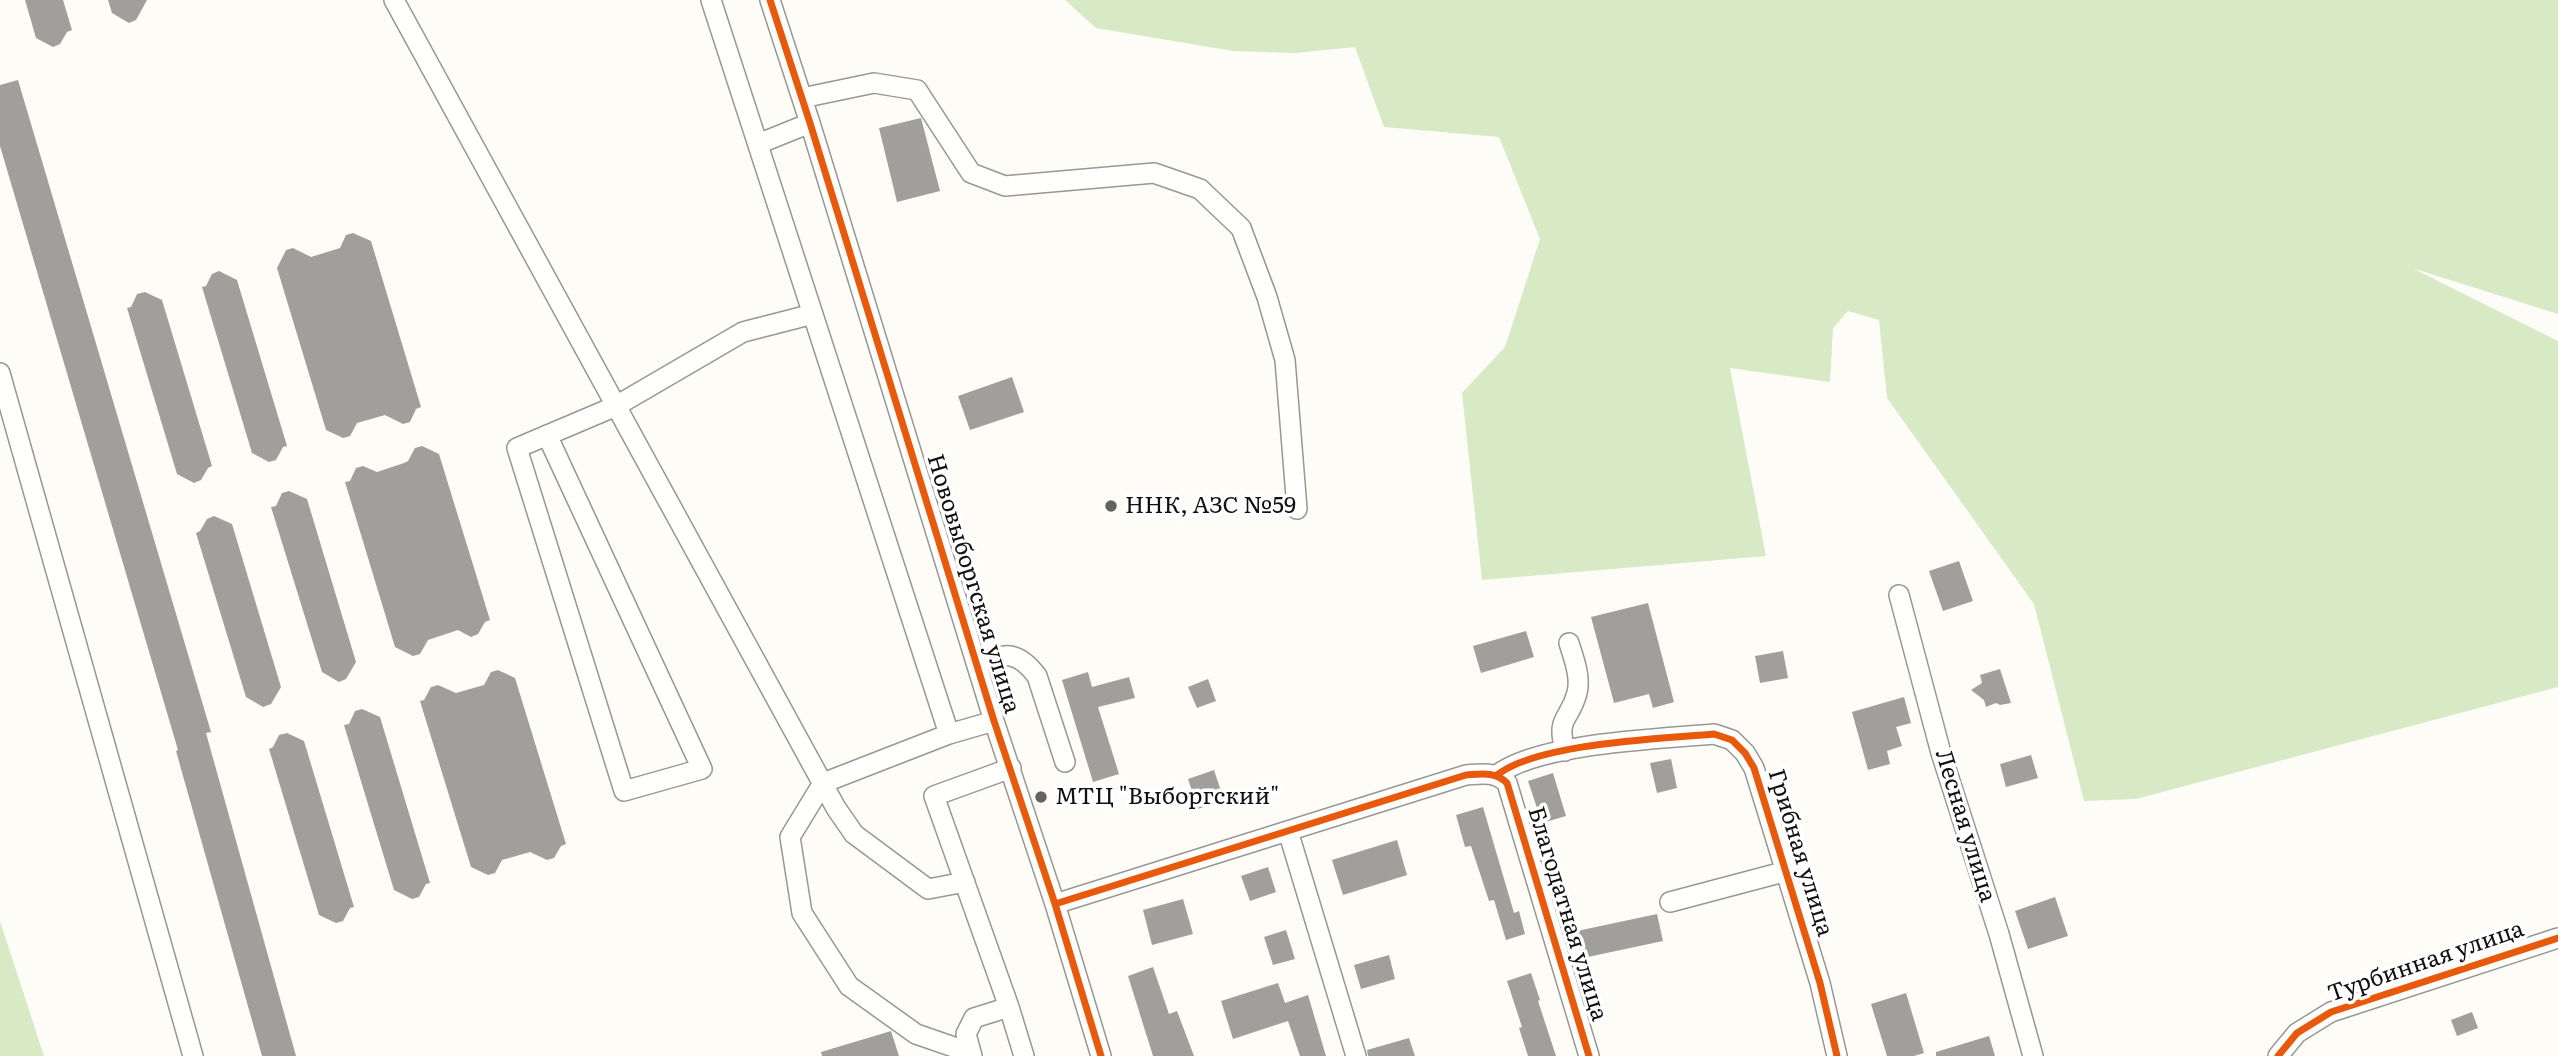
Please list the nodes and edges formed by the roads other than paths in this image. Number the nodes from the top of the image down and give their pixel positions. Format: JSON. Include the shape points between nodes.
{"nodes":[{"id":1,"x":394,"y":0,"type":"edge"},
{"id":2,"x":711,"y":0,"type":"edge"},
{"id":3,"x":770,"y":0,"type":"edge"},
{"id":4,"x":802,"y":98,"type":"junction"},
{"id":5,"x":810,"y":123,"type":"junction"},
{"id":6,"x":758,"y":144,"type":"junction"},
{"id":7,"x":813,"y":314,"type":"junction"},
{"id":8,"x":0,"y":373,"type":"edge"},
{"id":9,"x":616,"y":406,"type":"junction"},
{"id":10,"x":547,"y":435,"type":"junction"},
{"id":11,"x":1297,"y":509,"type":"dead end"},
{"id":12,"x":1899,"y":595,"type":"dead end"},
{"id":13,"x":1569,"y":643,"type":"dead end"},
{"id":14,"x":977,"y":665,"type":"junction"},
{"id":15,"x":994,"y":721,"type":"junction"},
{"id":16,"x":949,"y":734,"type":"junction"},
{"id":17,"x":1564,"y":751,"type":"junction"},
{"id":18,"x":1065,"y":762,"type":"dead end"},
{"id":19,"x":1011,"y":768,"type":"junction"},
{"id":20,"x":1502,"y":779,"type":"junction"},
{"id":21,"x":823,"y":783,"type":"junction"},
{"id":22,"x":1288,"y":831,"type":"junction"},
{"id":23,"x":1787,"y":871,"type":"junction"},
{"id":24,"x":965,"y":882,"type":"junction"},
{"id":25,"x":1670,"y":902,"type":"dead end"},
{"id":26,"x":1055,"y":904,"type":"junction"},
{"id":27,"x":2558,"y":938,"type":"edge"},
{"id":28,"x":1009,"y":1007,"type":"junction"},
{"id":29,"x":972,"y":1054,"type":"edge"},
{"id":30,"x":193,"y":1056,"type":"edge"},
{"id":31,"x":1024,"y":1056,"type":"edge"},
{"id":32,"x":1101,"y":1056,"type":"edge"},
{"id":33,"x":1356,"y":1056,"type":"edge"},
{"id":34,"x":1590,"y":1056,"type":"edge"},
{"id":35,"x":1837,"y":1056,"type":"edge"},
{"id":36,"x":2033,"y":1056,"type":"edge"},
{"id":37,"x":2278,"y":1056,"type":"edge"}],
"edges":[{"from":1,"to":9,"type":"street"},
{"from":2,"to":6,"type":"street"},
{"from":3,"to":4,"type":"street","name":"Нововыборгская улица"},
{"from":4,"to":5,"type":"street","name":"Нововыборгская улица"},
{"from":4,"to":11,"type":"street","via":[[874,83],[917,90],[971,173],[1005,186],[1154,173],[1200,189],[1241,228],[1267,297],[1284,360]]},
{"from":5,"to":6,"type":"street"},
{"from":5,"to":14,"type":"street","name":"Нововыборгская улица"},
{"from":6,"to":7,"type":"street"},
{"from":7,"to":9,"type":"street","via":[[743,332]]},
{"from":7,"to":16,"type":"street"},
{"from":8,"to":30,"type":"street"},
{"from":9,"to":10,"type":"street"},
{"from":9,"to":21,"type":"street"},
{"from":10,"to":10,"type":"street","via":[[517,447],[624,790],[702,769]]},
{"from":12,"to":36,"type":"street","name":"Лесная улица","via":[[1941,753]]},
{"from":13,"to":17,"type":"street","via":[[1578,678],[1577,691],[1561,723]]},
{"from":14,"to":15,"type":"street","name":"Нововыборгская улица"},
{"from":14,"to":18,"type":"street","via":[[1004,654],[1029,665],[1037,676]]},
{"from":15,"to":16,"type":"street"},
{"from":15,"to":19,"type":"street","name":"Нововыборгская улица"},
{"from":16,"to":21,"type":"street"},
{"from":17,"to":20,"type":"street","name":"Грибная улица","via":[[1522,761]]},
{"from":17,"to":23,"type":"street","name":"Грибная улица","via":[[1714,734],[1732,740],[1754,768]]},
{"from":19,"to":24,"type":"street","via":[[934,796]]},
{"from":19,"to":26,"type":"street","name":"Нововыборгская улица"},
{"from":20,"to":22,"type":"street","via":[[1484,773],[1466,775]]},
{"from":20,"to":34,"type":"street","name":"Благодатная улица"},
{"from":21,"to":24,"type":"street","via":[[854,834],[928,889]]},
{"from":21,"to":29,"type":"street","via":[[790,837],[802,913],[849,986],[916,1034]]},
{"from":22,"to":26,"type":"street"},
{"from":22,"to":33,"type":"street"},
{"from":23,"to":25,"type":"street"},
{"from":23,"to":35,"type":"street","name":"Грибная улица"},
{"from":24,"to":28,"type":"street"},
{"from":26,"to":32,"type":"street","name":"Нововыборгская улица"},
{"from":27,"to":37,"type":"street","name":"Турбинная улица","via":[[2331,1012],[2297,1033]]},
{"from":28,"to":29,"type":"street","via":[[974,1018],[966,1034]]},
{"from":28,"to":31,"type":"street"}]}
